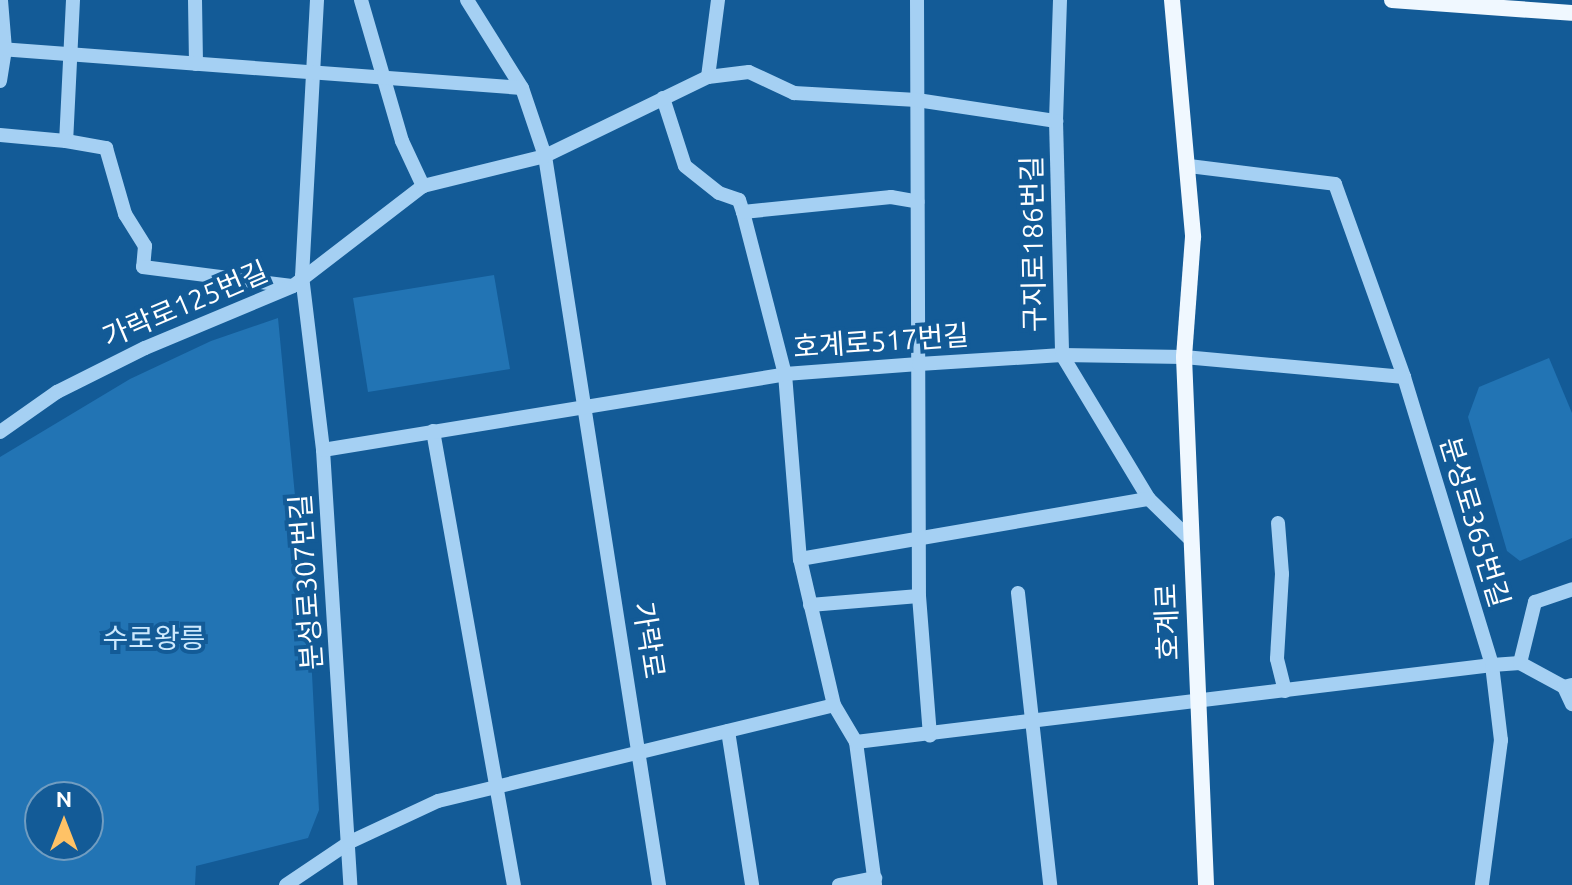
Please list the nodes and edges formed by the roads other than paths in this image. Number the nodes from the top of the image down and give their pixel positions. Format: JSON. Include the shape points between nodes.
{"nodes":[{"id":1,"x":1,"y":0,"type":"edge"},
{"id":2,"x":73,"y":0,"type":"edge"},
{"id":3,"x":195,"y":0,"type":"edge"},
{"id":4,"x":317,"y":0,"type":"edge"},
{"id":5,"x":361,"y":0,"type":"edge"},
{"id":6,"x":467,"y":0,"type":"edge"},
{"id":7,"x":718,"y":0,"type":"edge"},
{"id":8,"x":917,"y":0,"type":"edge"},
{"id":9,"x":1060,"y":0,"type":"edge"},
{"id":10,"x":1172,"y":0,"type":"edge"},
{"id":11,"x":1392,"y":0,"type":"edge"},
{"id":12,"x":1559,"y":0,"type":"edge"},
{"id":13,"x":1572,"y":13,"type":"edge"},
{"id":14,"x":2,"y":49,"type":"edge"},
{"id":15,"x":69,"y":54,"type":"junction"},
{"id":16,"x":196,"y":64,"type":"junction"},
{"id":17,"x":313,"y":72,"type":"junction"},
{"id":18,"x":708,"y":77,"type":"junction"},
{"id":19,"x":387,"y":78,"type":"junction"},
{"id":20,"x":0,"y":81,"type":"edge"},
{"id":21,"x":522,"y":88,"type":"junction"},
{"id":22,"x":663,"y":98,"type":"junction"},
{"id":23,"x":917,"y":100,"type":"junction"},
{"id":24,"x":1056,"y":121,"type":"junction"},
{"id":25,"x":0,"y":135,"type":"edge"},
{"id":26,"x":66,"y":141,"type":"junction"},
{"id":27,"x":545,"y":156,"type":"junction"},
{"id":28,"x":1189,"y":166,"type":"junction"},
{"id":29,"x":423,"y":186,"type":"junction"},
{"id":30,"x":918,"y":202,"type":"junction"},
{"id":31,"x":743,"y":212,"type":"junction"},
{"id":32,"x":297,"y":281,"type":"junction"},
{"id":33,"x":1062,"y":355,"type":"junction"},
{"id":34,"x":1184,"y":357,"type":"junction"},
{"id":35,"x":919,"y":364,"type":"junction"},
{"id":36,"x":785,"y":374,"type":"junction"},
{"id":37,"x":1404,"y":377,"type":"junction"},
{"id":38,"x":584,"y":404,"type":"junction"},
{"id":39,"x":433,"y":431,"type":"junction"},
{"id":40,"x":0,"y":432,"type":"edge"},
{"id":41,"x":323,"y":450,"type":"junction"},
{"id":42,"x":1149,"y":499,"type":"junction"},
{"id":43,"x":1278,"y":523,"type":"dead end"},
{"id":44,"x":922,"y":540,"type":"junction"},
{"id":45,"x":1191,"y":540,"type":"junction"},
{"id":46,"x":800,"y":559,"type":"junction"},
{"id":47,"x":1572,"y":589,"type":"edge"},
{"id":48,"x":1018,"y":593,"type":"dead end"},
{"id":49,"x":919,"y":596,"type":"junction"},
{"id":50,"x":810,"y":605,"type":"junction"},
{"id":51,"x":1520,"y":663,"type":"junction"},
{"id":52,"x":1492,"y":665,"type":"junction"},
{"id":53,"x":1568,"y":686,"type":"edge"},
{"id":54,"x":1285,"y":691,"type":"junction"},
{"id":55,"x":1196,"y":702,"type":"junction"},
{"id":56,"x":1572,"y":704,"type":"edge"},
{"id":57,"x":834,"y":705,"type":"junction"},
{"id":58,"x":1034,"y":720,"type":"junction"},
{"id":59,"x":728,"y":731,"type":"junction"},
{"id":60,"x":930,"y":736,"type":"junction"},
{"id":61,"x":856,"y":742,"type":"junction"},
{"id":62,"x":641,"y":752,"type":"junction"},
{"id":63,"x":498,"y":786,"type":"junction"},
{"id":64,"x":350,"y":842,"type":"junction"},
{"id":65,"x":875,"y":881,"type":"edge"},
{"id":66,"x":286,"y":885,"type":"edge"},
{"id":67,"x":350,"y":885,"type":"edge"},
{"id":68,"x":514,"y":885,"type":"edge"},
{"id":69,"x":659,"y":885,"type":"edge"},
{"id":70,"x":752,"y":885,"type":"edge"},
{"id":71,"x":839,"y":885,"type":"edge"},
{"id":72,"x":1050,"y":885,"type":"edge"},
{"id":73,"x":1206,"y":885,"type":"edge"},
{"id":74,"x":1482,"y":885,"type":"edge"}],
"edges":[{"from":1,"to":14,"type":"street"},
{"from":2,"to":15,"type":"street"},
{"from":3,"to":16,"type":"street"},
{"from":4,"to":17,"type":"street","name":"분성로307번길"},
{"from":5,"to":19,"type":"street"},
{"from":6,"to":21,"type":"street","name":"가락로"},
{"from":7,"to":18,"type":"street"},
{"from":8,"to":23,"type":"street"},
{"from":9,"to":24,"type":"street","name":"구지로186번길"},
{"from":10,"to":28,"type":"main road","name":"호계로"},
{"from":11,"to":13,"type":"main road"},
{"from":12,"to":13,"type":"street"},
{"from":14,"to":15,"type":"street"},
{"from":14,"to":20,"type":"street"},
{"from":15,"to":16,"type":"street"},
{"from":15,"to":26,"type":"street"},
{"from":16,"to":17,"type":"street"},
{"from":17,"to":19,"type":"street"},
{"from":17,"to":32,"type":"street","name":"분성로307번길"},
{"from":18,"to":22,"type":"street","name":"가락로125번길"},
{"from":18,"to":23,"type":"street","name":"가락로125번길","via":[[749,72],[794,93]]},
{"from":19,"to":21,"type":"street"},
{"from":19,"to":29,"type":"street","via":[[402,141]]},
{"from":21,"to":27,"type":"street","name":"가락로"},
{"from":22,"to":27,"type":"street","name":"가락로125번길"},
{"from":22,"to":31,"type":"street","via":[[685,166],[719,193],[739,200]]},
{"from":23,"to":24,"type":"street","name":"가락로125번길"},
{"from":23,"to":30,"type":"street"},
{"from":24,"to":33,"type":"street","name":"구지로186번길"},
{"from":25,"to":26,"type":"street"},
{"from":26,"to":32,"type":"street","via":[[106,148],[125,214],[145,246],[143,267]]},
{"from":27,"to":29,"type":"street","name":"가락로125번길"},
{"from":27,"to":38,"type":"street","name":"가락로"},
{"from":28,"to":34,"type":"main road","name":"호계로","via":[[1193,237]]},
{"from":28,"to":37,"type":"street","name":"분성로365번길","via":[[1335,184]]},
{"from":29,"to":32,"type":"street","name":"가락로125번길"},
{"from":30,"to":31,"type":"street","via":[[891,197]]},
{"from":30,"to":35,"type":"street"},
{"from":31,"to":36,"type":"street"},
{"from":32,"to":40,"type":"street","name":"가락로125번길","via":[[57,392]]},
{"from":32,"to":41,"type":"street","name":"분성로307번길"},
{"from":33,"to":34,"type":"street","name":"호계로517번길"},
{"from":33,"to":35,"type":"street","name":"호계로517번길"},
{"from":33,"to":42,"type":"street","name":"구지로186번길"},
{"from":34,"to":37,"type":"street"},
{"from":34,"to":45,"type":"main road","name":"호계로"},
{"from":35,"to":36,"type":"street","name":"호계로517번길"},
{"from":35,"to":44,"type":"street"},
{"from":36,"to":38,"type":"street","name":"호계로517번길"},
{"from":36,"to":46,"type":"street"},
{"from":37,"to":52,"type":"street","name":"분성로365번길"},
{"from":38,"to":39,"type":"street"},
{"from":38,"to":62,"type":"street","name":"가락로"},
{"from":39,"to":41,"type":"street"},
{"from":39,"to":63,"type":"street"},
{"from":41,"to":64,"type":"street","name":"분성로307번길"},
{"from":42,"to":44,"type":"street"},
{"from":42,"to":45,"type":"street","name":"구지로186번길"},
{"from":43,"to":54,"type":"street","via":[[1282,574],[1277,659]]},
{"from":44,"to":46,"type":"street"},
{"from":44,"to":49,"type":"street"},
{"from":45,"to":55,"type":"main road","name":"호계로"},
{"from":46,"to":50,"type":"street"},
{"from":47,"to":51,"type":"street","via":[[1535,602]]},
{"from":48,"to":58,"type":"street"},
{"from":49,"to":50,"type":"street"},
{"from":49,"to":60,"type":"street"},
{"from":50,"to":57,"type":"street"},
{"from":51,"to":52,"type":"street"},
{"from":51,"to":53,"type":"street"},
{"from":52,"to":54,"type":"street"},
{"from":52,"to":74,"type":"street","name":"분성로365번길","via":[[1501,740]]},
{"from":53,"to":56,"type":"street"},
{"from":54,"to":55,"type":"street"},
{"from":55,"to":58,"type":"street"},
{"from":55,"to":73,"type":"main road","name":"호계로"},
{"from":57,"to":59,"type":"street"},
{"from":57,"to":61,"type":"street"},
{"from":58,"to":60,"type":"street"},
{"from":58,"to":72,"type":"street"},
{"from":59,"to":62,"type":"street"},
{"from":59,"to":70,"type":"street"},
{"from":60,"to":61,"type":"street"},
{"from":61,"to":65,"type":"street"},
{"from":62,"to":63,"type":"street"},
{"from":62,"to":69,"type":"street","name":"가락로"},
{"from":63,"to":64,"type":"street","via":[[438,801]]},
{"from":63,"to":68,"type":"street"},
{"from":64,"to":66,"type":"street"},
{"from":64,"to":67,"type":"street","name":"분성로307번길"},
{"from":65,"to":71,"type":"street"}]}
